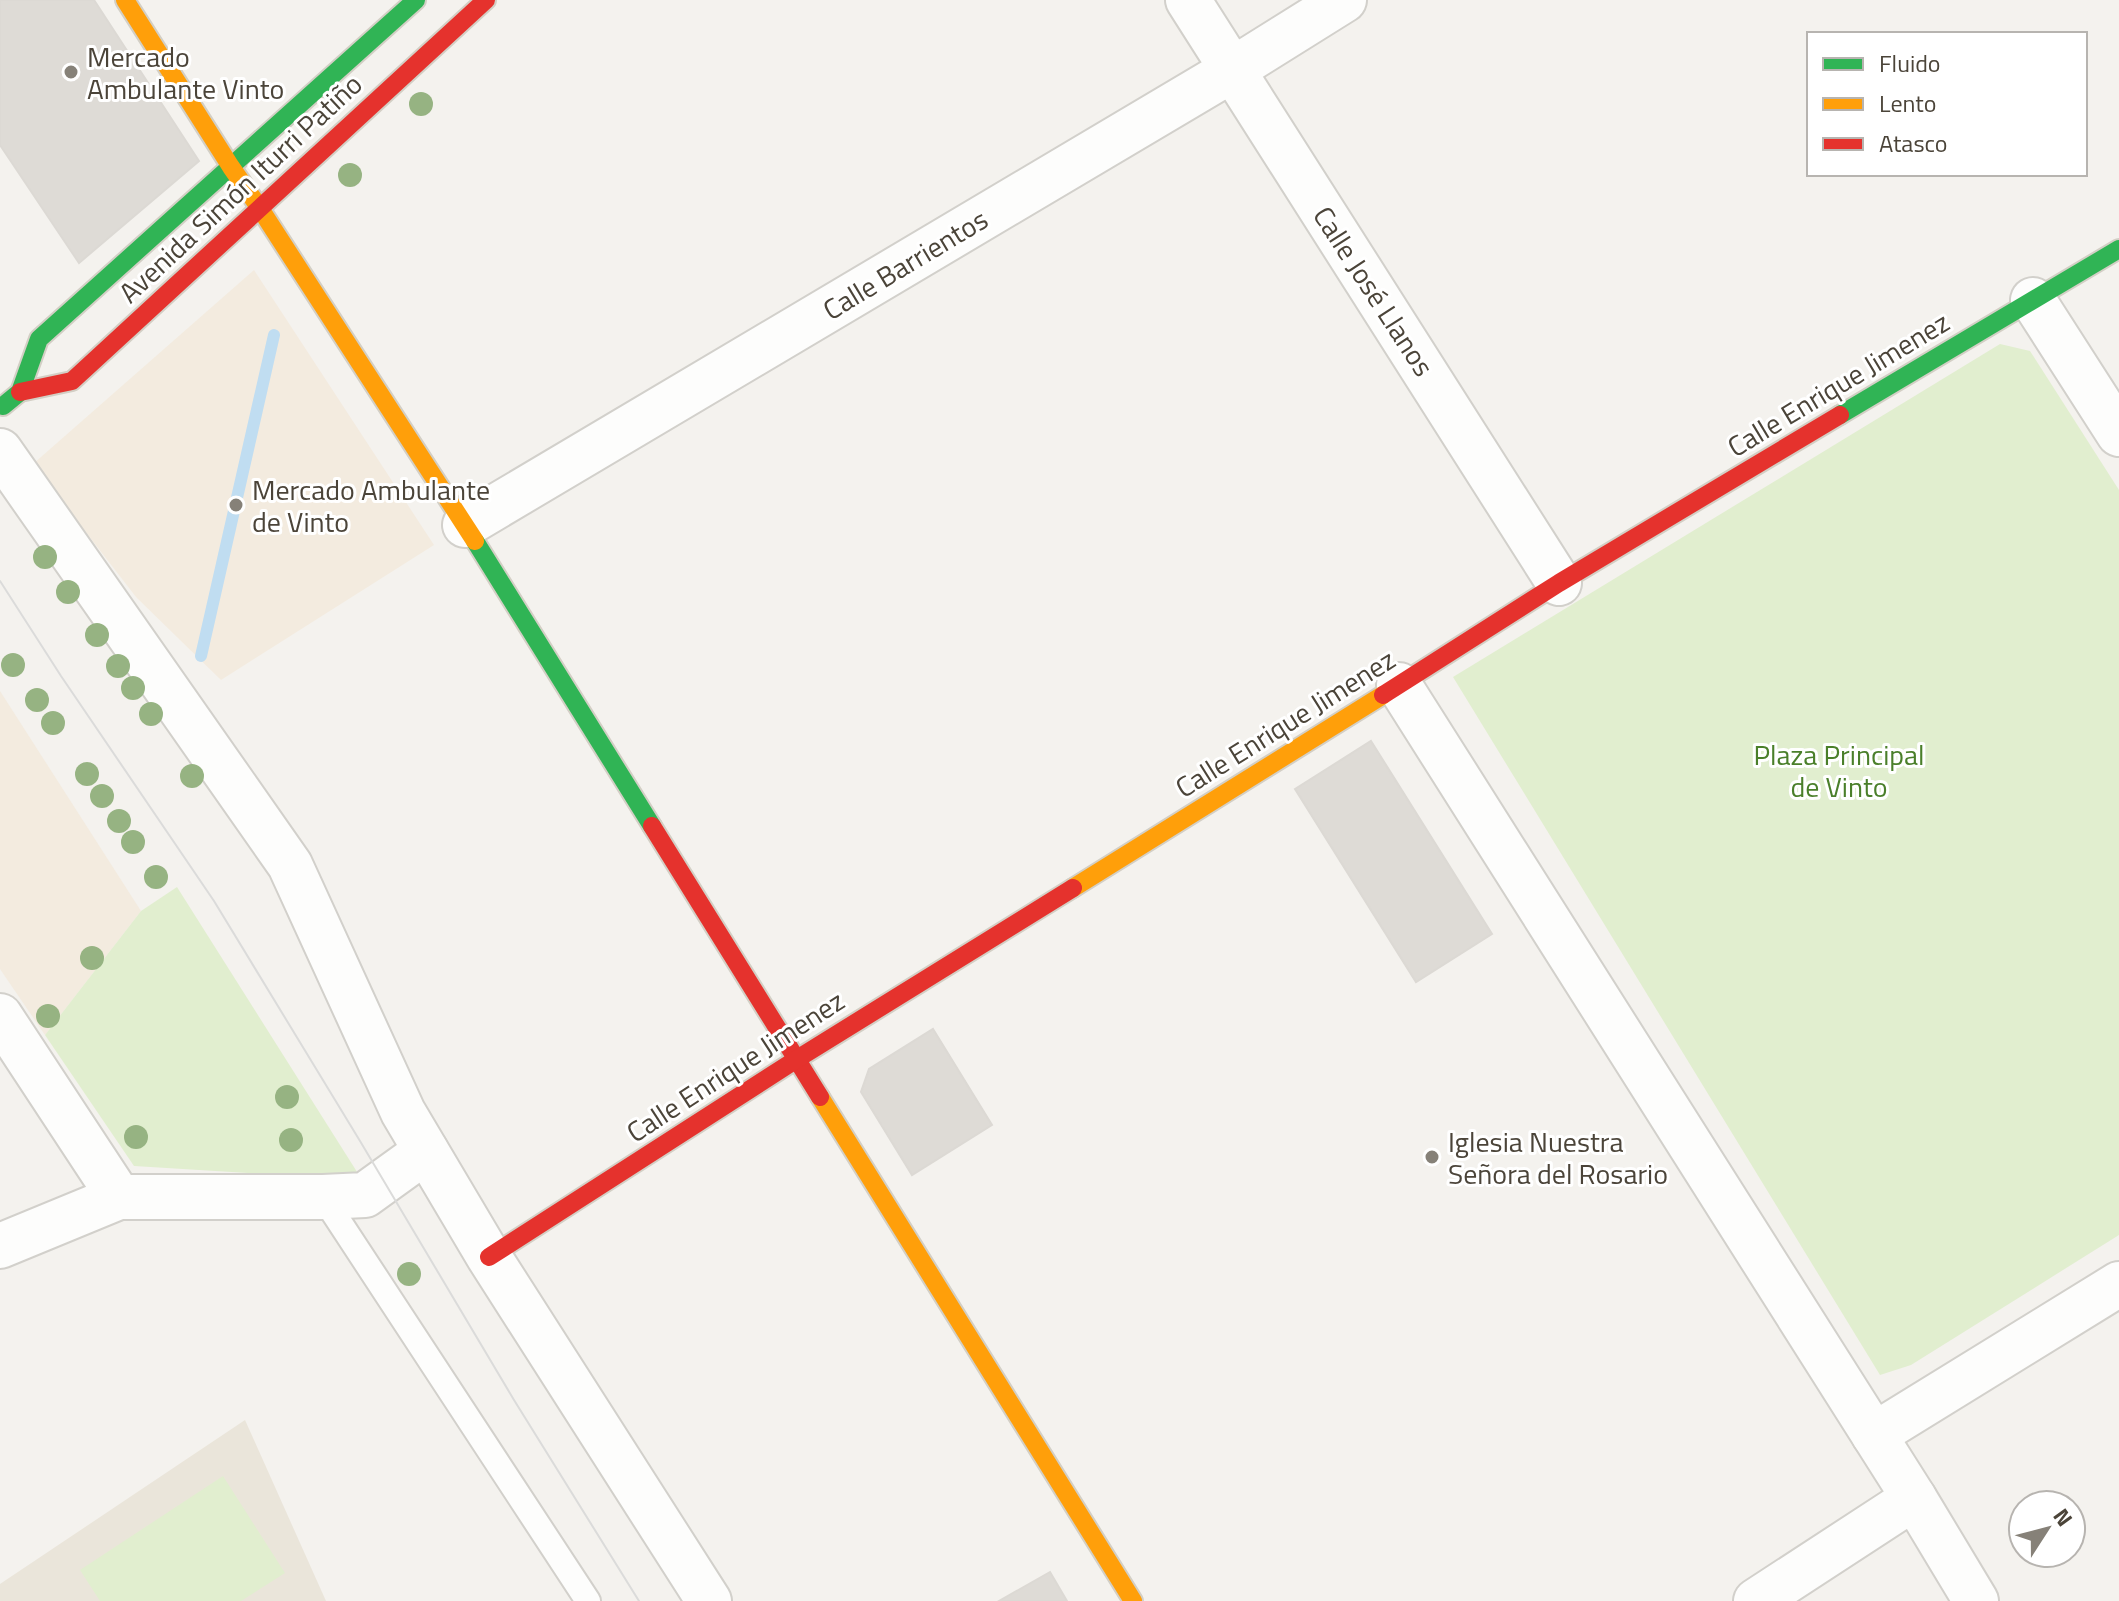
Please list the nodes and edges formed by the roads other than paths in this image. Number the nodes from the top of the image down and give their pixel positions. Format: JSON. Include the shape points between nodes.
{"nodes":[{"id":1,"x":125,"y":0,"type":"edge"},
{"id":2,"x":416,"y":0,"type":"edge"},
{"id":3,"x":486,"y":0,"type":"edge"},
{"id":4,"x":1188,"y":0,"type":"edge"},
{"id":5,"x":1344,"y":0,"type":"edge"},
{"id":6,"x":1232,"y":70,"type":"junction"},
{"id":7,"x":231,"y":167,"type":"junction"},
{"id":8,"x":259,"y":207,"type":"junction"},
{"id":9,"x":2119,"y":249,"type":"edge"},
{"id":10,"x":2033,"y":300,"type":"junction"},
{"id":11,"x":20,"y":392,"type":"junction"},
{"id":12,"x":0,"y":409,"type":"edge"},
{"id":13,"x":2119,"y":434,"type":"edge"},
{"id":14,"x":0,"y":451,"type":"edge"},
{"id":15,"x":465,"y":525,"type":"junction"},
{"id":16,"x":1559,"y":583,"type":"junction"},
{"id":17,"x":1399,"y":685,"type":"junction"},
{"id":18,"x":0,"y":1016,"type":"edge"},
{"id":19,"x":797,"y":1059,"type":"junction"},
{"id":20,"x":426,"y":1151,"type":"junction"},
{"id":21,"x":119,"y":1197,"type":"junction"},
{"id":22,"x":323,"y":1197,"type":"junction"},
{"id":23,"x":0,"y":1246,"type":"edge"},
{"id":24,"x":489,"y":1257,"type":"junction"},
{"id":25,"x":2119,"y":1284,"type":"edge"},
{"id":26,"x":1874,"y":1435,"type":"junction"},
{"id":27,"x":1914,"y":1498,"type":"junction"},
{"id":28,"x":588,"y":1601,"type":"edge"},
{"id":29,"x":709,"y":1601,"type":"edge"},
{"id":30,"x":1133,"y":1601,"type":"edge"},
{"id":31,"x":1756,"y":1601,"type":"edge"},
{"id":32,"x":1976,"y":1601,"type":"edge"}],
"edges":[{"from":1,"to":7,"type":"street"},
{"from":2,"to":7,"type":"street","name":"Avenida Simón Iturri Patiño"},
{"from":3,"to":8,"type":"street","name":"Avenida Simón Iturri Patiño"},
{"from":4,"to":6,"type":"street","name":"Calle José Llanos"},
{"from":5,"to":6,"type":"street","name":"Calle Barrientos"},
{"from":6,"to":15,"type":"street","name":"Calle Barrientos"},
{"from":6,"to":16,"type":"street","name":"Calle José Llanos"},
{"from":7,"to":8,"type":"street"},
{"from":7,"to":11,"type":"street","name":"Avenida Simón Iturri Patiño","via":[[39,339]]},
{"from":8,"to":11,"type":"street","name":"Avenida Simón Iturri Patiño","via":[[72,381]]},
{"from":8,"to":15,"type":"street"},
{"from":9,"to":10,"type":"street","name":"Calle Enrique Jimenez"},
{"from":10,"to":13,"type":"street"},
{"from":10,"to":16,"type":"street","name":"Calle Enrique Jimenez"},
{"from":11,"to":12,"type":"street","name":"Avenida Simón Iturri Patiño"},
{"from":14,"to":20,"type":"street","via":[[290,865],[403,1112]]},
{"from":15,"to":19,"type":"street"},
{"from":16,"to":17,"type":"street","name":"Calle Enrique Jimenez"},
{"from":17,"to":19,"type":"street","name":"Calle Enrique Jimenez"},
{"from":17,"to":26,"type":"street"},
{"from":18,"to":21,"type":"street"},
{"from":19,"to":24,"type":"street","name":"Calle Enrique Jimenez"},
{"from":19,"to":30,"type":"street"},
{"from":20,"to":22,"type":"street","via":[[365,1195]]},
{"from":20,"to":24,"type":"street"},
{"from":21,"to":22,"type":"street"},
{"from":21,"to":23,"type":"street"},
{"from":22,"to":28,"type":"lane"},
{"from":24,"to":29,"type":"street"},
{"from":25,"to":26,"type":"street"},
{"from":26,"to":27,"type":"street"},
{"from":27,"to":31,"type":"street"},
{"from":27,"to":32,"type":"street"}]}
